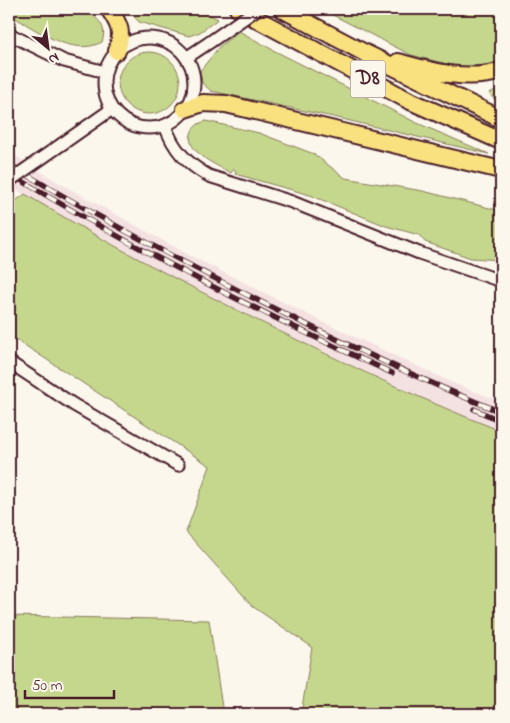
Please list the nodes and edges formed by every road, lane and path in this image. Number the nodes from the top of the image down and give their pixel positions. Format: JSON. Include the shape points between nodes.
{"nodes":[{"id":1,"x":108,"y":9,"type":"edge"},
{"id":2,"x":238,"y":9,"type":"edge"},
{"id":3,"x":257,"y":9,"type":"edge"},
{"id":4,"x":282,"y":9,"type":"edge"},
{"id":5,"x":9,"y":34,"type":"edge"},
{"id":6,"x":117,"y":51,"type":"junction"},
{"id":7,"x":363,"y":52,"type":"junction"},
{"id":8,"x":186,"y":58,"type":"junction"},
{"id":9,"x":501,"y":71,"type":"edge"},
{"id":10,"x":105,"y":72,"type":"junction"},
{"id":11,"x":112,"y":109,"type":"junction"},
{"id":12,"x":185,"y":109,"type":"junction"},
{"id":13,"x":501,"y":119,"type":"edge"},
{"id":14,"x":164,"y":125,"type":"junction"},
{"id":15,"x":501,"y":141,"type":"edge"},
{"id":16,"x":501,"y":170,"type":"edge"},
{"id":17,"x":9,"y":181,"type":"edge"},
{"id":18,"x":501,"y":281,"type":"edge"},
{"id":19,"x":9,"y":362,"type":"edge"},
{"id":20,"x":178,"y":465,"type":"dead end"}],
"edges":[{"from":1,"to":6,"type":"highway","via":[[120,29]]},
{"from":2,"to":15,"type":"highway","number":"D8","via":[[408,100]]},
{"from":3,"to":8,"type":"street","bridge":true},
{"from":4,"to":7,"type":"highway","number":"D8"},
{"from":5,"to":10,"type":"street","via":[[64,62]]},
{"from":6,"to":8,"type":"street","via":[[132,41],[149,38],[174,46]]},
{"from":6,"to":10,"type":"street"},
{"from":7,"to":9,"type":"highway","via":[[462,76]]},
{"from":7,"to":13,"type":"highway","number":"D8"},
{"from":8,"to":12,"type":"street","via":[[194,84]]},
{"from":10,"to":11,"type":"street","via":[[104,88]]},
{"from":11,"to":14,"type":"street","via":[[136,126]]},
{"from":11,"to":17,"type":"street","bridge":true},
{"from":12,"to":14,"type":"street"},
{"from":12,"to":16,"type":"highway","via":[[203,103],[226,104]]},
{"from":14,"to":18,"type":"street","via":[[179,153],[194,168],[209,176],[292,202],[419,253]]},
{"from":19,"to":20,"type":"street","via":[[74,405]]}]}
